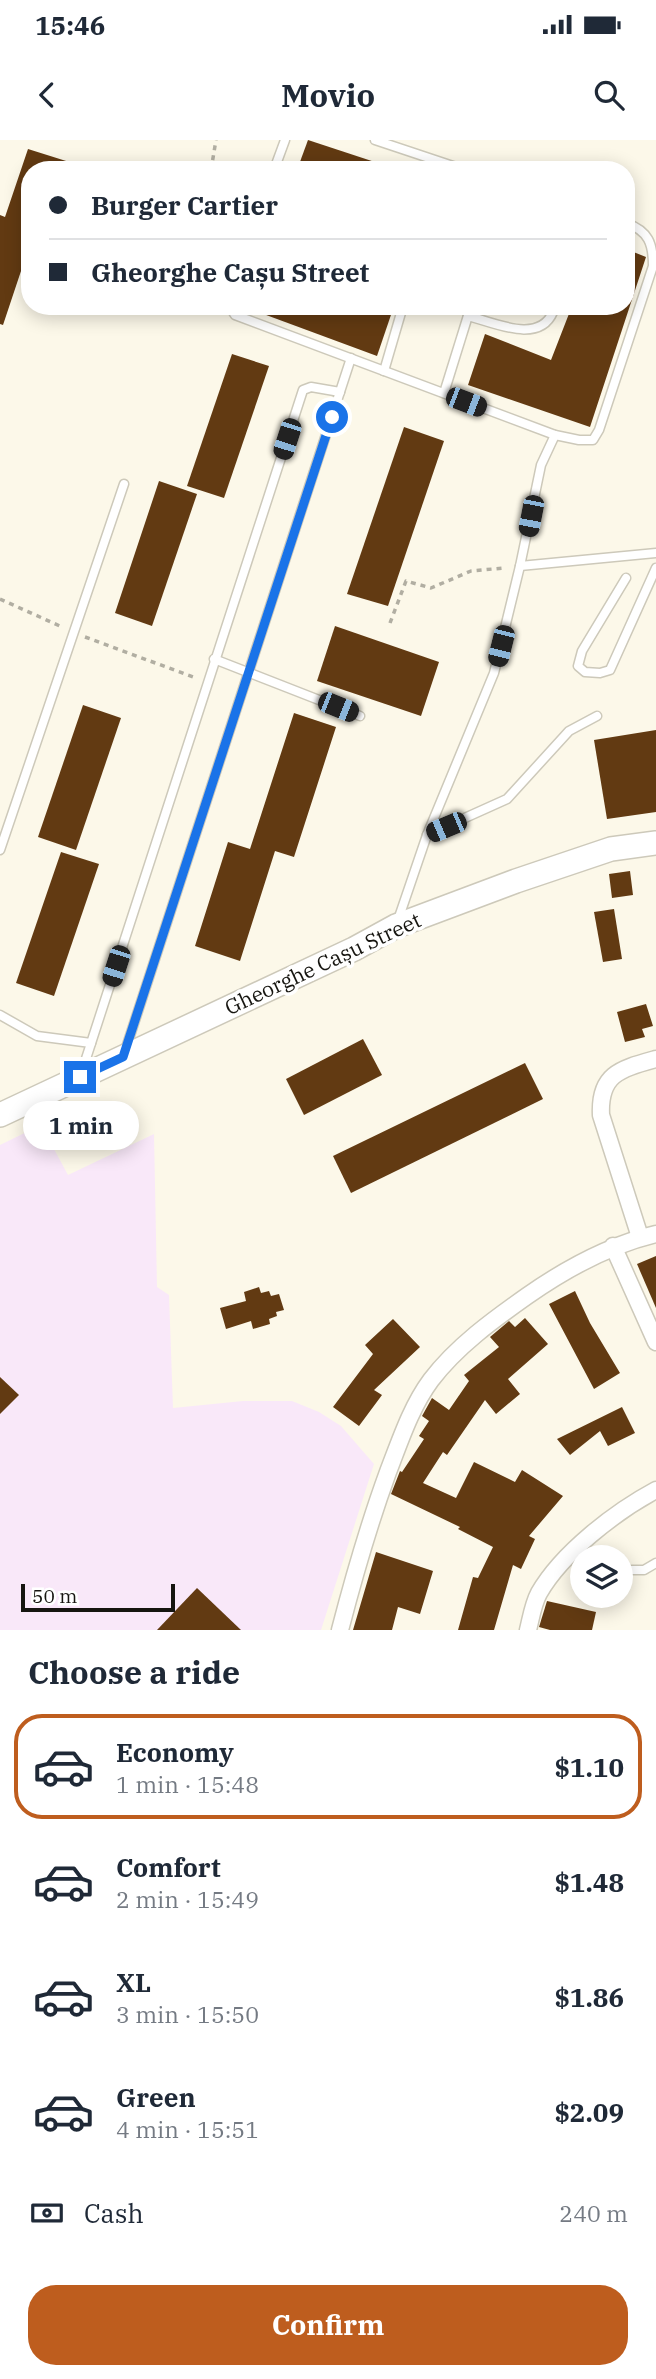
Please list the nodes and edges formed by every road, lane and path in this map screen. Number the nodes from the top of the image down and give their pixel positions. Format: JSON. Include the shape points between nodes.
{"nodes":[{"id":1,"x":216,"y":140,"type":"edge"},
{"id":2,"x":285,"y":140,"type":"edge"},
{"id":3,"x":374,"y":140,"type":"edge"},
{"id":4,"x":212,"y":161,"type":"edge"},
{"id":5,"x":277,"y":161,"type":"edge"},
{"id":6,"x":438,"y":161,"type":"edge"},
{"id":7,"x":635,"y":226,"type":"edge"},
{"id":8,"x":235,"y":315,"type":"edge"},
{"id":9,"x":400,"y":315,"type":"edge"},
{"id":10,"x":552,"y":315,"type":"edge"},
{"id":11,"x":468,"y":316,"type":"joint"},
{"id":12,"x":351,"y":358,"type":"junction"},
{"id":13,"x":384,"y":371,"type":"junction"},
{"id":14,"x":340,"y":392,"type":"junction"},
{"id":15,"x":443,"y":393,"type":"junction"},
{"id":16,"x":555,"y":435,"type":"junction"},
{"id":17,"x":124,"y":484,"type":"dead end"},
{"id":18,"x":656,"y":553,"type":"edge"},
{"id":19,"x":520,"y":566,"type":"junction"},
{"id":20,"x":656,"y":568,"type":"edge"},
{"id":21,"x":626,"y":578,"type":"dead end"},
{"id":22,"x":0,"y":599,"type":"edge"},
{"id":23,"x":390,"y":623,"type":"dead end"},
{"id":24,"x":74,"y":633,"type":"junction"},
{"id":25,"x":214,"y":659,"type":"junction"},
{"id":26,"x":251,"y":672,"type":"junction"},
{"id":27,"x":207,"y":682,"type":"junction"},
{"id":28,"x":360,"y":716,"type":"dead end"},
{"id":29,"x":597,"y":716,"type":"dead end"},
{"id":30,"x":427,"y":835,"type":"junction"},
{"id":31,"x":656,"y":843,"type":"edge"},
{"id":32,"x":0,"y":850,"type":"edge"},
{"id":33,"x":396,"y":926,"type":"junction"},
{"id":34,"x":0,"y":1015,"type":"edge"},
{"id":35,"x":91,"y":1044,"type":"junction"},
{"id":36,"x":123,"y":1057,"type":"junction"},
{"id":37,"x":656,"y":1059,"type":"edge"},
{"id":38,"x":80,"y":1077,"type":"junction"},
{"id":39,"x":0,"y":1115,"type":"edge"},
{"id":40,"x":656,"y":1234,"type":"edge"},
{"id":41,"x":640,"y":1237,"type":"junction"},
{"id":42,"x":613,"y":1246,"type":"junction"},
{"id":43,"x":656,"y":1342,"type":"edge"},
{"id":44,"x":656,"y":1490,"type":"edge"},
{"id":45,"x":587,"y":1545,"type":"edge"},
{"id":46,"x":570,"y":1560,"type":"edge"},
{"id":47,"x":656,"y":1563,"type":"edge"},
{"id":48,"x":633,"y":1570,"type":"edge"},
{"id":49,"x":340,"y":1630,"type":"edge"},
{"id":50,"x":528,"y":1630,"type":"edge"}],
"edges":[{"from":1,"to":4,"type":"path"},
{"from":2,"to":5,"type":"lane"},
{"from":3,"to":6,"type":"lane"},
{"from":7,"to":16,"type":"lane","via":[[653,246],[653,266],[599,430],[593,440]]},
{"from":8,"to":12,"type":"lane"},
{"from":9,"to":13,"type":"lane"},
{"from":10,"to":11,"type":"lane","via":[[549,322],[523,331]]},
{"from":11,"to":15,"type":"lane"},
{"from":12,"to":13,"type":"lane"},
{"from":12,"to":14,"type":"lane"},
{"from":13,"to":15,"type":"lane"},
{"from":14,"to":25,"type":"lane","via":[[303,390]]},
{"from":14,"to":26,"type":"lane"},
{"from":15,"to":16,"type":"lane"},
{"from":16,"to":19,"type":"lane","via":[[541,465]]},
{"from":17,"to":24,"type":"lane"},
{"from":18,"to":19,"type":"lane"},
{"from":19,"to":23,"type":"path","via":[[471,570],[431,589],[406,581]]},
{"from":19,"to":30,"type":"lane","via":[[494,673]]},
{"from":20,"to":21,"type":"lane","via":[[610,670],[584,672],[578,666],[582,651]]},
{"from":22,"to":24,"type":"path"},
{"from":24,"to":27,"type":"path"},
{"from":24,"to":32,"type":"lane"},
{"from":25,"to":26,"type":"lane"},
{"from":25,"to":27,"type":"lane"},
{"from":26,"to":28,"type":"lane"},
{"from":26,"to":36,"type":"lane"},
{"from":27,"to":35,"type":"lane"},
{"from":29,"to":30,"type":"lane","via":[[569,731],[507,799]]},
{"from":30,"to":33,"type":"lane"},
{"from":31,"to":33,"type":"street","name":"Gheorghe Cașu Street","via":[[611,849]]},
{"from":33,"to":36,"type":"street","name":"Gheorghe Cașu Street"},
{"from":34,"to":35,"type":"lane","via":[[37,1036]]},
{"from":35,"to":38,"type":"lane"},
{"from":36,"to":38,"type":"street","name":"Gheorghe Cașu Street"},
{"from":37,"to":41,"type":"street","via":[[616,1073],[605,1084],[600,1100]]},
{"from":38,"to":39,"type":"street","name":"Gheorghe Cașu Street"},
{"from":40,"to":41,"type":"street"},
{"from":41,"to":42,"type":"street"},
{"from":42,"to":43,"type":"street"},
{"from":42,"to":49,"type":"street","via":[[558,1274],[512,1306],[470,1339],[431,1380],[395,1453],[364,1538]]},
{"from":44,"to":45,"type":"street","via":[[612,1520]]},
{"from":46,"to":50,"type":"street","via":[[554,1571],[537,1596]]},
{"from":47,"to":48,"type":"lane"}]}
